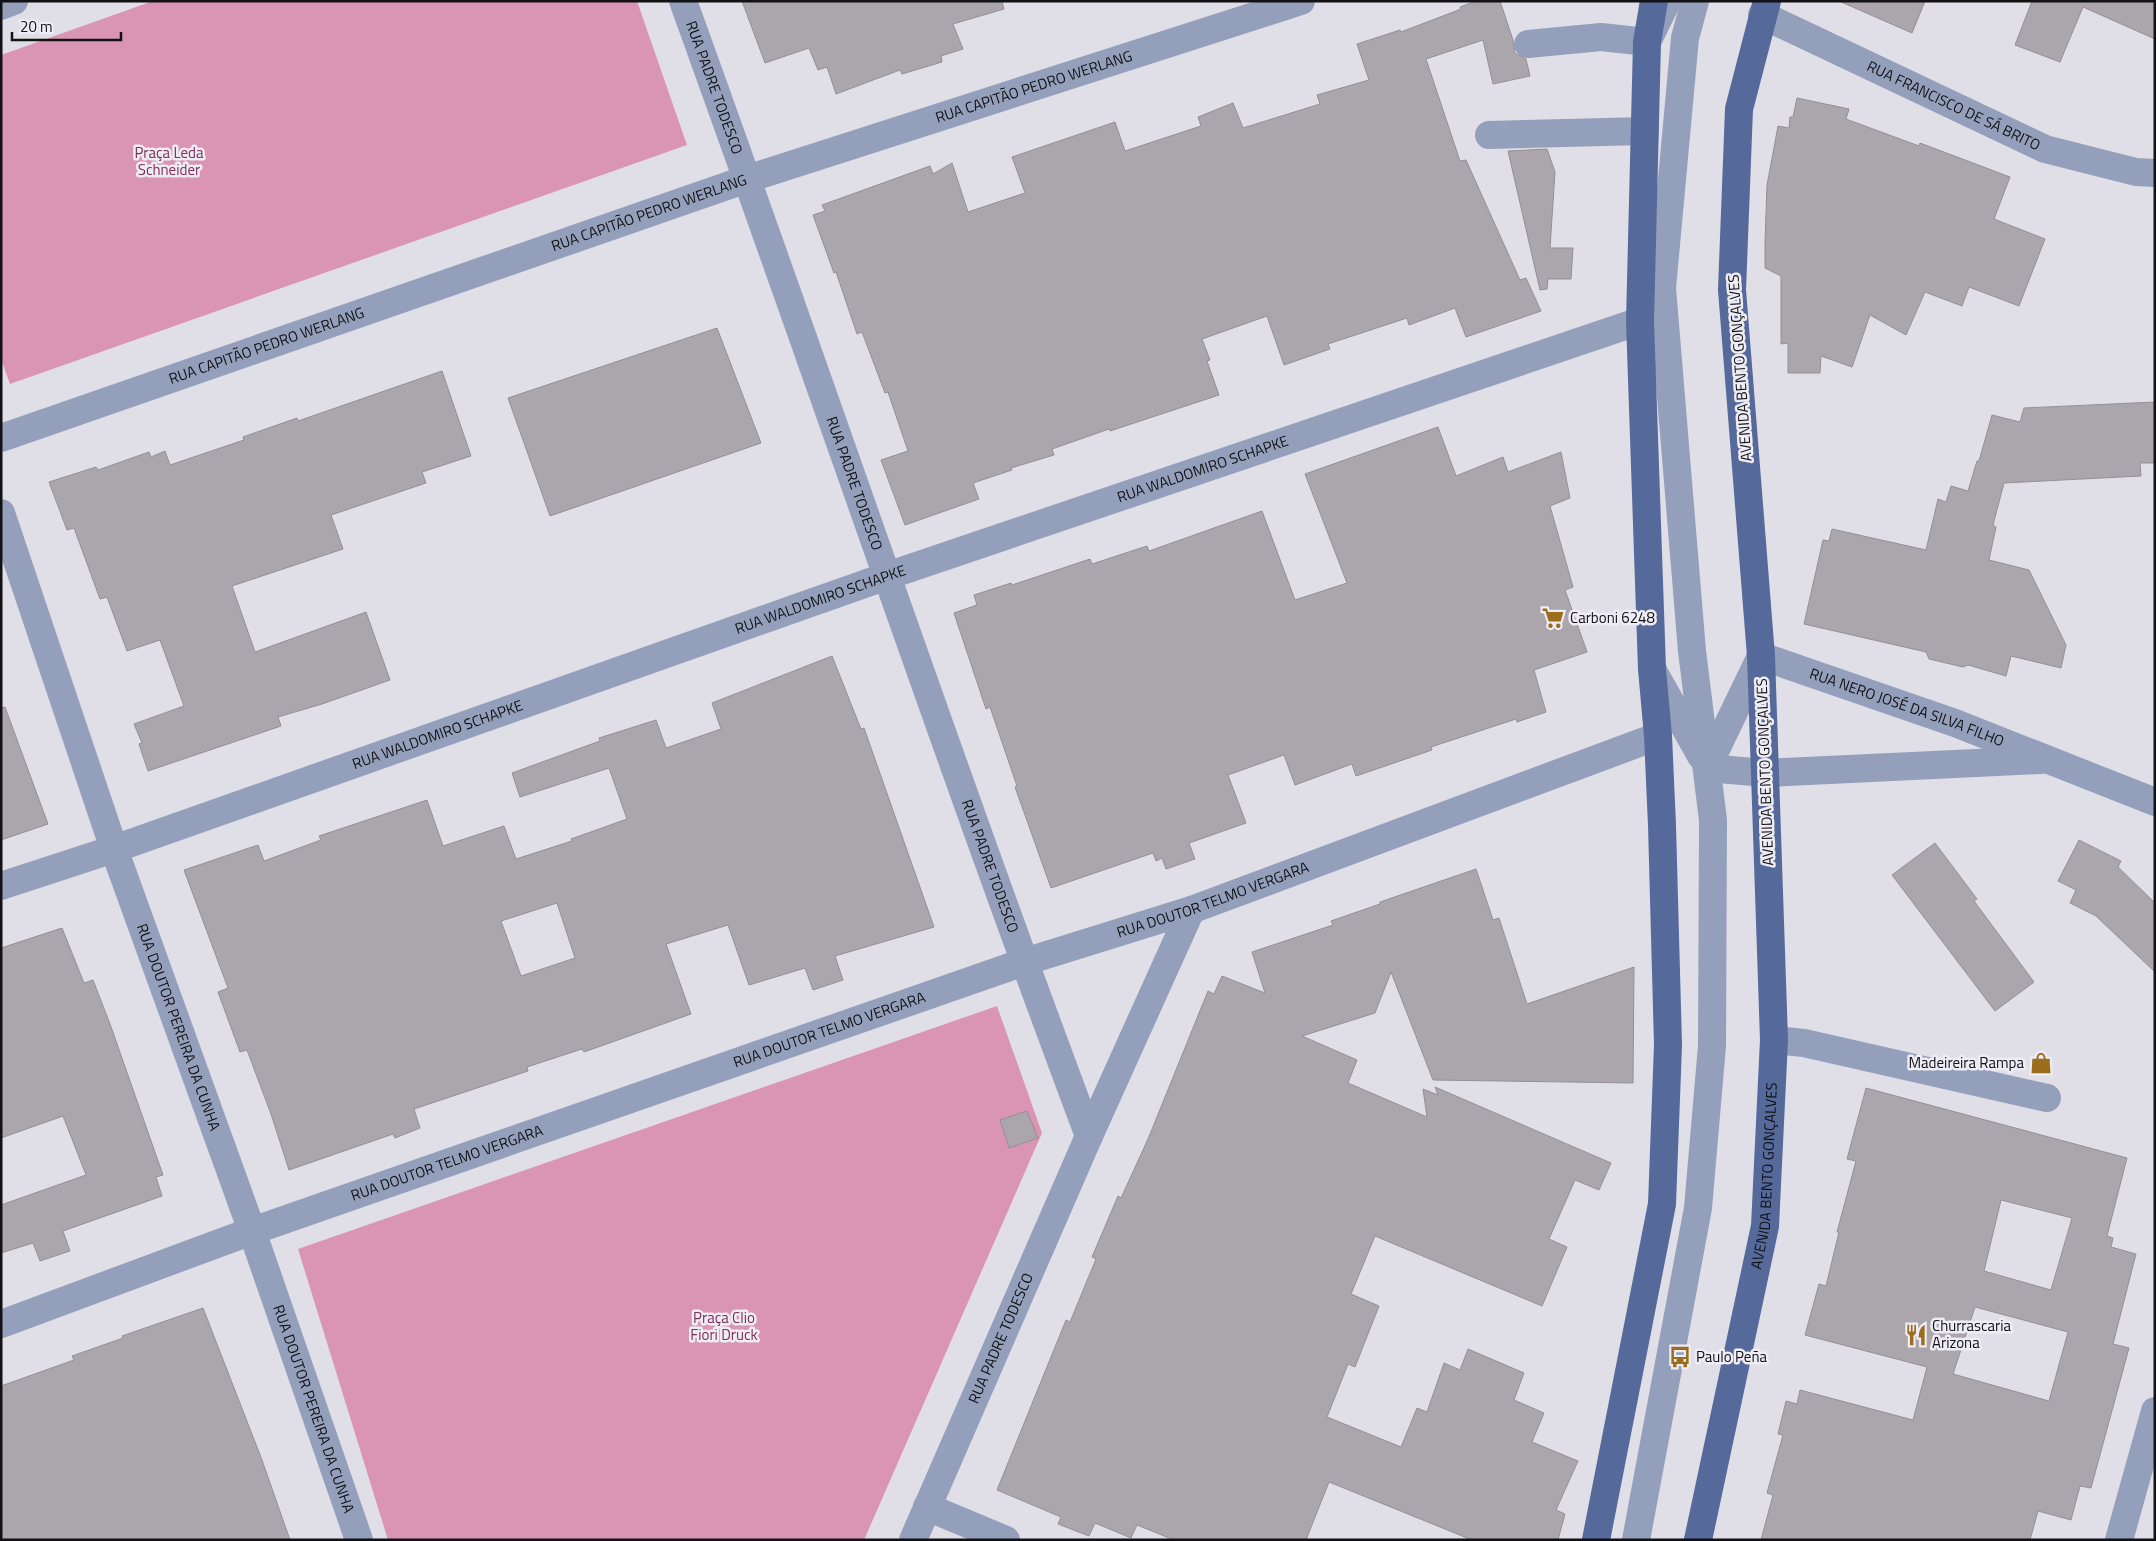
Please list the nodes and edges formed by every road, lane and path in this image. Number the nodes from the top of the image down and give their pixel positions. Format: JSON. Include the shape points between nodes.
{"nodes":[{"id":1,"x":14,"y":1,"type":"edge"},
{"id":2,"x":683,"y":1,"type":"edge"},
{"id":3,"x":1301,"y":1,"type":"edge"},
{"id":4,"x":1654,"y":1,"type":"edge"},
{"id":5,"x":1668,"y":1,"type":"edge"},
{"id":6,"x":1695,"y":1,"type":"edge"},
{"id":7,"x":1,"y":6,"type":"edge"},
{"id":8,"x":1764,"y":8,"type":"edge"},
{"id":9,"x":1647,"y":42,"type":"junction"},
{"id":10,"x":1528,"y":44,"type":"dead end"},
{"id":11,"x":1645,"y":130,"type":"junction"},
{"id":12,"x":1489,"y":134,"type":"dead end"},
{"id":13,"x":2155,"y":173,"type":"edge"},
{"id":14,"x":747,"y":179,"type":"junction"},
{"id":15,"x":1640,"y":321,"type":"junction"},
{"id":16,"x":1,"y":438,"type":"edge"},
{"id":17,"x":1,"y":513,"type":"edge"},
{"id":18,"x":887,"y":576,"type":"junction"},
{"id":19,"x":1761,"y":656,"type":"junction"},
{"id":20,"x":1652,"y":669,"type":"junction"},
{"id":21,"x":1658,"y":736,"type":"junction"},
{"id":22,"x":2052,"y":759,"type":"junction"},
{"id":23,"x":1708,"y":768,"type":"junction"},
{"id":24,"x":1765,"y":773,"type":"junction"},
{"id":25,"x":2155,"y":802,"type":"edge"},
{"id":26,"x":114,"y":849,"type":"junction"},
{"id":27,"x":1,"y":886,"type":"edge"},
{"id":28,"x":1191,"y":910,"type":"junction"},
{"id":29,"x":1024,"y":962,"type":"junction"},
{"id":30,"x":1774,"y":1040,"type":"junction"},
{"id":31,"x":2046,"y":1098,"type":"dead end"},
{"id":32,"x":1089,"y":1136,"type":"junction"},
{"id":33,"x":252,"y":1231,"type":"junction"},
{"id":34,"x":1,"y":1324,"type":"edge"},
{"id":35,"x":2155,"y":1410,"type":"edge"},
{"id":36,"x":927,"y":1507,"type":"junction"},
{"id":37,"x":359,"y":1540,"type":"edge"},
{"id":38,"x":913,"y":1540,"type":"edge"},
{"id":39,"x":1006,"y":1540,"type":"edge"},
{"id":40,"x":1596,"y":1540,"type":"edge"},
{"id":41,"x":1636,"y":1540,"type":"edge"},
{"id":42,"x":1698,"y":1540,"type":"edge"},
{"id":43,"x":2119,"y":1540,"type":"edge"}],
"edges":[{"from":1,"to":7,"type":"street"},
{"from":2,"to":14,"type":"street","name":"RUA PADRE TODESCO"},
{"from":3,"to":14,"type":"street","name":"RUA CAPITÃO PEDRO WERLANG"},
{"from":4,"to":9,"type":"main road"},
{"from":5,"to":9,"type":"street"},
{"from":6,"to":23,"type":"street","via":[[1685,38],[1662,288],[1692,651]]},
{"from":8,"to":13,"type":"street","name":"RUA FRANCISCO DE SÁ BRITO","via":[[2045,149],[2136,172]]},
{"from":8,"to":19,"type":"main road","name":"AVENIDA BENTO GONÇALVES","via":[[1739,110],[1732,290]]},
{"from":9,"to":10,"type":"street","via":[[1601,37]]},
{"from":9,"to":11,"type":"main road"},
{"from":11,"to":12,"type":"street","via":[[1589,134]]},
{"from":11,"to":15,"type":"main road"},
{"from":14,"to":16,"type":"street","name":"RUA CAPITÃO PEDRO WERLANG"},
{"from":14,"to":18,"type":"street","name":"RUA PADRE TODESCO"},
{"from":15,"to":18,"type":"street","name":"RUA WALDOMIRO SCHAPKE"},
{"from":15,"to":20,"type":"main road"},
{"from":17,"to":26,"type":"street","name":"RUA DOUTOR PEREIRA DA CUNHA"},
{"from":18,"to":26,"type":"street","name":"RUA WALDOMIRO SCHAPKE"},
{"from":18,"to":29,"type":"street","name":"RUA PADRE TODESCO"},
{"from":19,"to":22,"type":"street","name":"RUA NERO JOSÉ DA SILVA FILHO"},
{"from":19,"to":23,"type":"street"},
{"from":19,"to":24,"type":"main road","name":"AVENIDA BENTO GONÇALVES"},
{"from":20,"to":21,"type":"main road"},
{"from":20,"to":23,"type":"street"},
{"from":21,"to":28,"type":"street","name":"RUA DOUTOR TELMO VERGARA"},
{"from":21,"to":40,"type":"main road","via":[[1668,1045],[1662,1204]]},
{"from":22,"to":24,"type":"street","name":"RUA NERO JOSÉ DA SILVA FILHO"},
{"from":22,"to":25,"type":"street","name":"RUA NERO JOSÉ DA SILVA FILHO"},
{"from":23,"to":24,"type":"street","name":"RUA NERO JOSÉ DA SILVA FILHO"},
{"from":23,"to":41,"type":"street","via":[[1713,820],[1712,1046],[1698,1208]]},
{"from":24,"to":30,"type":"main road","name":"AVENIDA BENTO GONÇALVES"},
{"from":26,"to":27,"type":"street","name":"RUA WALDOMIRO SCHAPKE"},
{"from":26,"to":33,"type":"street","name":"RUA DOUTOR PEREIRA DA CUNHA"},
{"from":28,"to":29,"type":"street","name":"RUA DOUTOR TELMO VERGARA"},
{"from":28,"to":32,"type":"street","name":"RUA PADRE TODESCO"},
{"from":29,"to":32,"type":"street","name":"RUA PADRE TODESCO"},
{"from":29,"to":33,"type":"street","name":"RUA DOUTOR TELMO VERGARA"},
{"from":30,"to":31,"type":"street","via":[[1804,1043]]},
{"from":30,"to":42,"type":"main road","name":"AVENIDA BENTO GONÇALVES","via":[[1765,1226]]},
{"from":32,"to":36,"type":"street","name":"RUA PADRE TODESCO"},
{"from":33,"to":34,"type":"street","name":"RUA DOUTOR TELMO VERGARA"},
{"from":33,"to":37,"type":"street","name":"RUA DOUTOR PEREIRA DA CUNHA"},
{"from":35,"to":43,"type":"street"},
{"from":36,"to":38,"type":"street","name":"RUA PADRE TODESCO"},
{"from":36,"to":39,"type":"street"}]}
